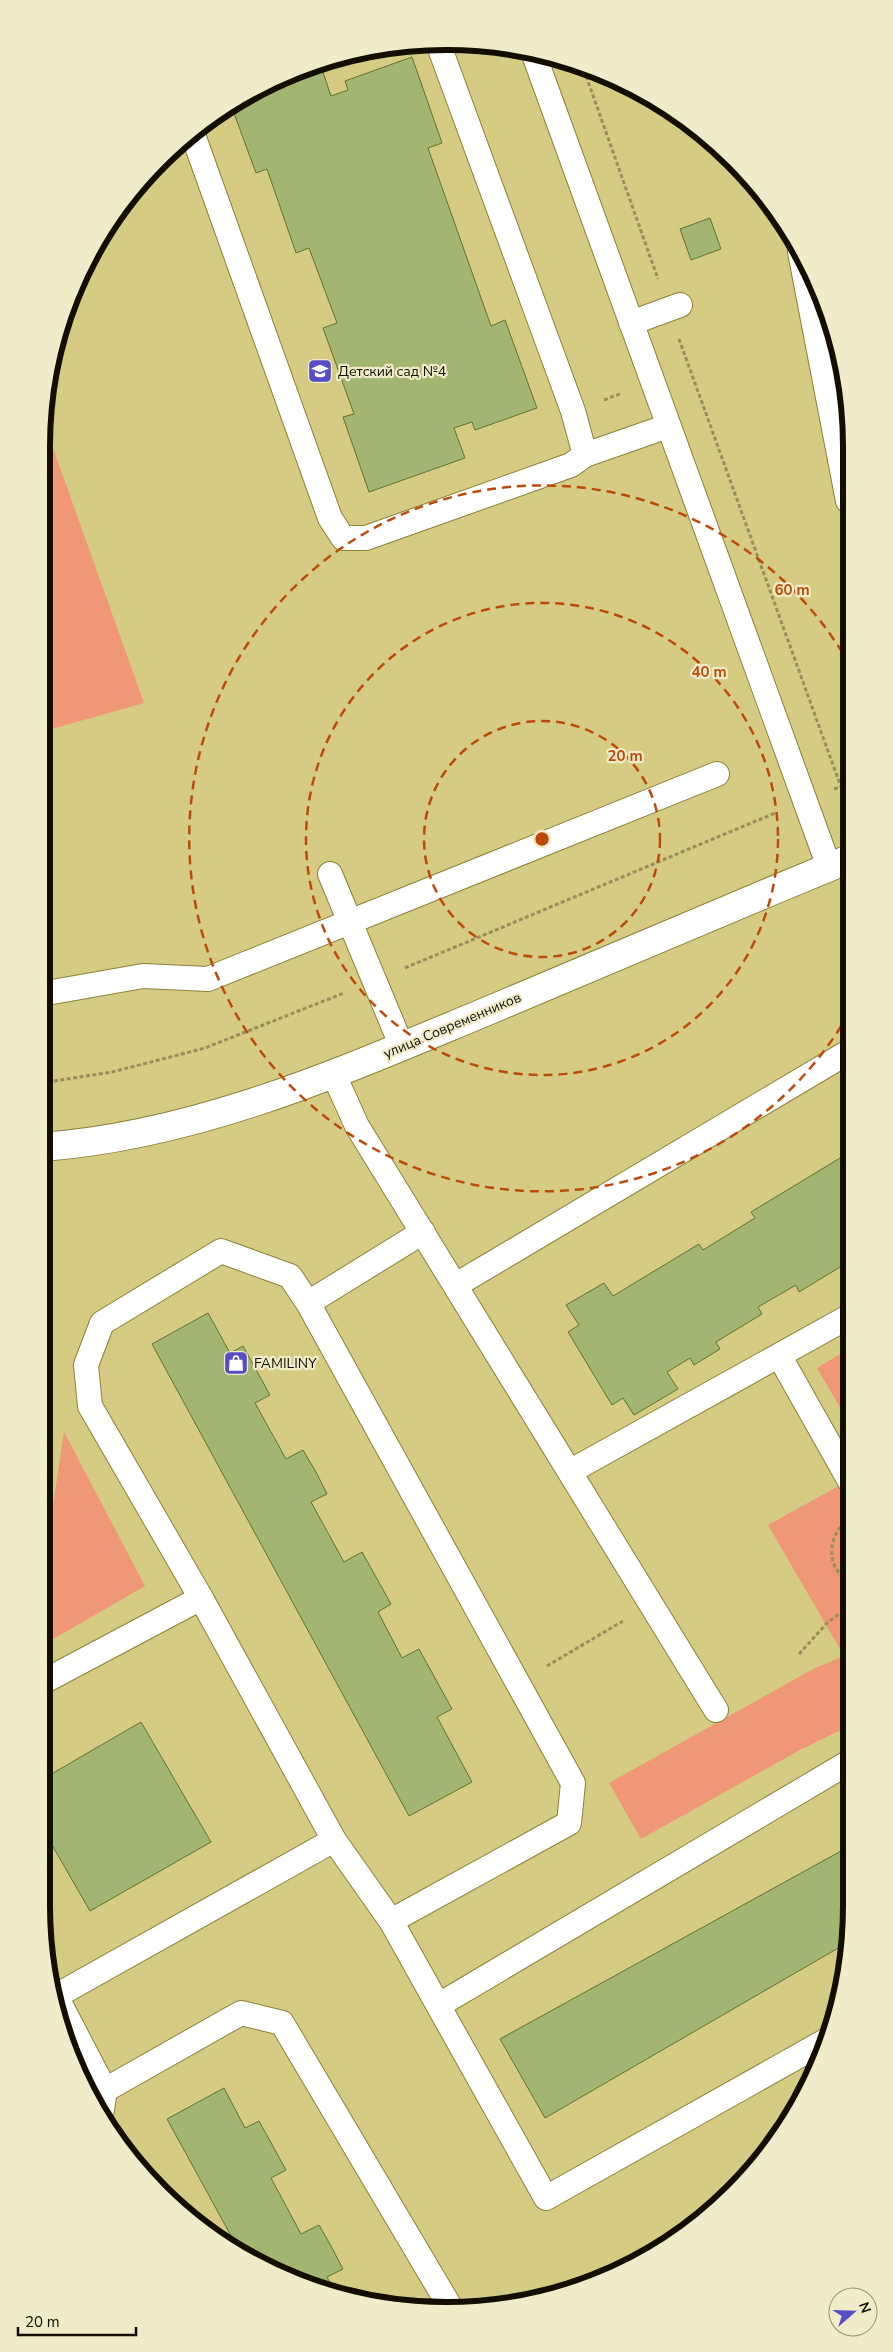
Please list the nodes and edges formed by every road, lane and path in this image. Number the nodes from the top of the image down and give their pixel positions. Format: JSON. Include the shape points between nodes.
{"nodes":[{"id":1,"x":441,"y":50,"type":"edge"},
{"id":2,"x":536,"y":61,"type":"edge"},
{"id":3,"x":586,"y":76,"type":"edge"},
{"id":4,"x":195,"y":140,"type":"edge"},
{"id":5,"x":805,"y":277,"type":"edge"},
{"id":6,"x":674,"y":308,"type":"junction"},
{"id":7,"x":631,"y":323,"type":"junction"},
{"id":8,"x":668,"y":426,"type":"junction"},
{"id":9,"x":585,"y":455,"type":"junction"},
{"id":10,"x":843,"y":475,"type":"edge"},
{"id":11,"x":717,"y":774,"type":"dead end"},
{"id":12,"x":841,"y":787,"type":"junction"},
{"id":13,"x":843,"y":792,"type":"edge"},
{"id":14,"x":804,"y":802,"type":"junction"},
{"id":15,"x":839,"y":863,"type":"edge"},
{"id":16,"x":330,"y":874,"type":"dead end"},
{"id":17,"x":350,"y":922,"type":"junction"},
{"id":18,"x":374,"y":981,"type":"junction"},
{"id":19,"x":50,"y":992,"type":"edge"},
{"id":20,"x":402,"y":1047,"type":"junction"},
{"id":21,"x":843,"y":1055,"type":"edge"},
{"id":22,"x":334,"y":1074,"type":"junction"},
{"id":23,"x":50,"y":1082,"type":"edge"},
{"id":24,"x":50,"y":1146,"type":"edge"},
{"id":25,"x":423,"y":1232,"type":"junction"},
{"id":26,"x":456,"y":1285,"type":"junction"},
{"id":27,"x":308,"y":1303,"type":"junction"},
{"id":28,"x":843,"y":1320,"type":"edge"},
{"id":29,"x":780,"y":1357,"type":"junction"},
{"id":30,"x":843,"y":1469,"type":"edge"},
{"id":31,"x":571,"y":1471,"type":"junction"},
{"id":32,"x":843,"y":1522,"type":"edge"},
{"id":33,"x":843,"y":1576,"type":"edge"},
{"id":34,"x":200,"y":1598,"type":"junction"},
{"id":35,"x":651,"y":1604,"type":"junction"},
{"id":36,"x":843,"y":1611,"type":"edge"},
{"id":37,"x":799,"y":1654,"type":"dead end"},
{"id":38,"x":50,"y":1678,"type":"edge"},
{"id":39,"x":518,"y":1683,"type":"junction"},
{"id":40,"x":716,"y":1710,"type":"dead end"},
{"id":41,"x":843,"y":1766,"type":"edge"},
{"id":42,"x":334,"y":1840,"type":"junction"},
{"id":43,"x":391,"y":1922,"type":"junction"},
{"id":44,"x":61,"y":1994,"type":"edge"},
{"id":45,"x":439,"y":2005,"type":"junction"},
{"id":46,"x":66,"y":2017,"type":"edge"},
{"id":47,"x":817,"y":2045,"type":"edge"},
{"id":48,"x":105,"y":2090,"type":"junction"},
{"id":49,"x":103,"y":2104,"type":"edge"},
{"id":50,"x":448,"y":2302,"type":"edge"}],
"edges":[{"from":1,"to":9,"type":"lane","via":[[573,411]]},
{"from":2,"to":7,"type":"lane"},
{"from":3,"to":6,"type":"path"},
{"from":4,"to":9,"type":"lane","via":[[330,518],[343,538],[366,538],[571,466]]},
{"from":5,"to":10,"type":"lane"},
{"from":6,"to":7,"type":"lane"},
{"from":6,"to":12,"type":"path"},
{"from":7,"to":8,"type":"lane"},
{"from":8,"to":9,"type":"lane"},
{"from":8,"to":14,"type":"lane"},
{"from":11,"to":17,"type":"lane"},
{"from":12,"to":13,"type":"path"},
{"from":12,"to":14,"type":"path"},
{"from":14,"to":15,"type":"lane"},
{"from":14,"to":18,"type":"path"},
{"from":15,"to":20,"type":"street","name":"улица Современников"},
{"from":16,"to":17,"type":"lane"},
{"from":17,"to":18,"type":"lane"},
{"from":17,"to":19,"type":"lane","via":[[208,979],[143,976]]},
{"from":18,"to":20,"type":"lane"},
{"from":18,"to":23,"type":"path","via":[[205,1048],[112,1072]]},
{"from":20,"to":22,"type":"street","name":"улица Современников"},
{"from":21,"to":26,"type":"lane"},
{"from":22,"to":24,"type":"street","name":"улица Современников","via":[[209,1116],[122,1138]]},
{"from":22,"to":25,"type":"lane","via":[[357,1126]]},
{"from":25,"to":26,"type":"lane"},
{"from":25,"to":27,"type":"lane"},
{"from":26,"to":31,"type":"lane"},
{"from":27,"to":34,"type":"lane","via":[[290,1276],[221,1252],[102,1323],[86,1365],[90,1406]]},
{"from":27,"to":39,"type":"lane"},
{"from":28,"to":29,"type":"lane"},
{"from":29,"to":30,"type":"lane"},
{"from":29,"to":31,"type":"lane"},
{"from":31,"to":35,"type":"lane"},
{"from":32,"to":33,"type":"path","via":[[831,1543],[835,1567]]},
{"from":34,"to":38,"type":"lane"},
{"from":34,"to":42,"type":"lane"},
{"from":35,"to":39,"type":"path"},
{"from":35,"to":40,"type":"lane"},
{"from":36,"to":37,"type":"path","via":[[827,1623]]},
{"from":39,"to":43,"type":"lane","via":[[573,1782],[569,1823]]},
{"from":41,"to":45,"type":"lane"},
{"from":42,"to":43,"type":"lane"},
{"from":42,"to":44,"type":"lane"},
{"from":43,"to":45,"type":"lane"},
{"from":45,"to":47,"type":"lane","via":[[546,2198]]},
{"from":46,"to":48,"type":"lane"},
{"from":48,"to":49,"type":"lane"},
{"from":48,"to":50,"type":"lane","via":[[241,2013],[282,2023]]}]}
